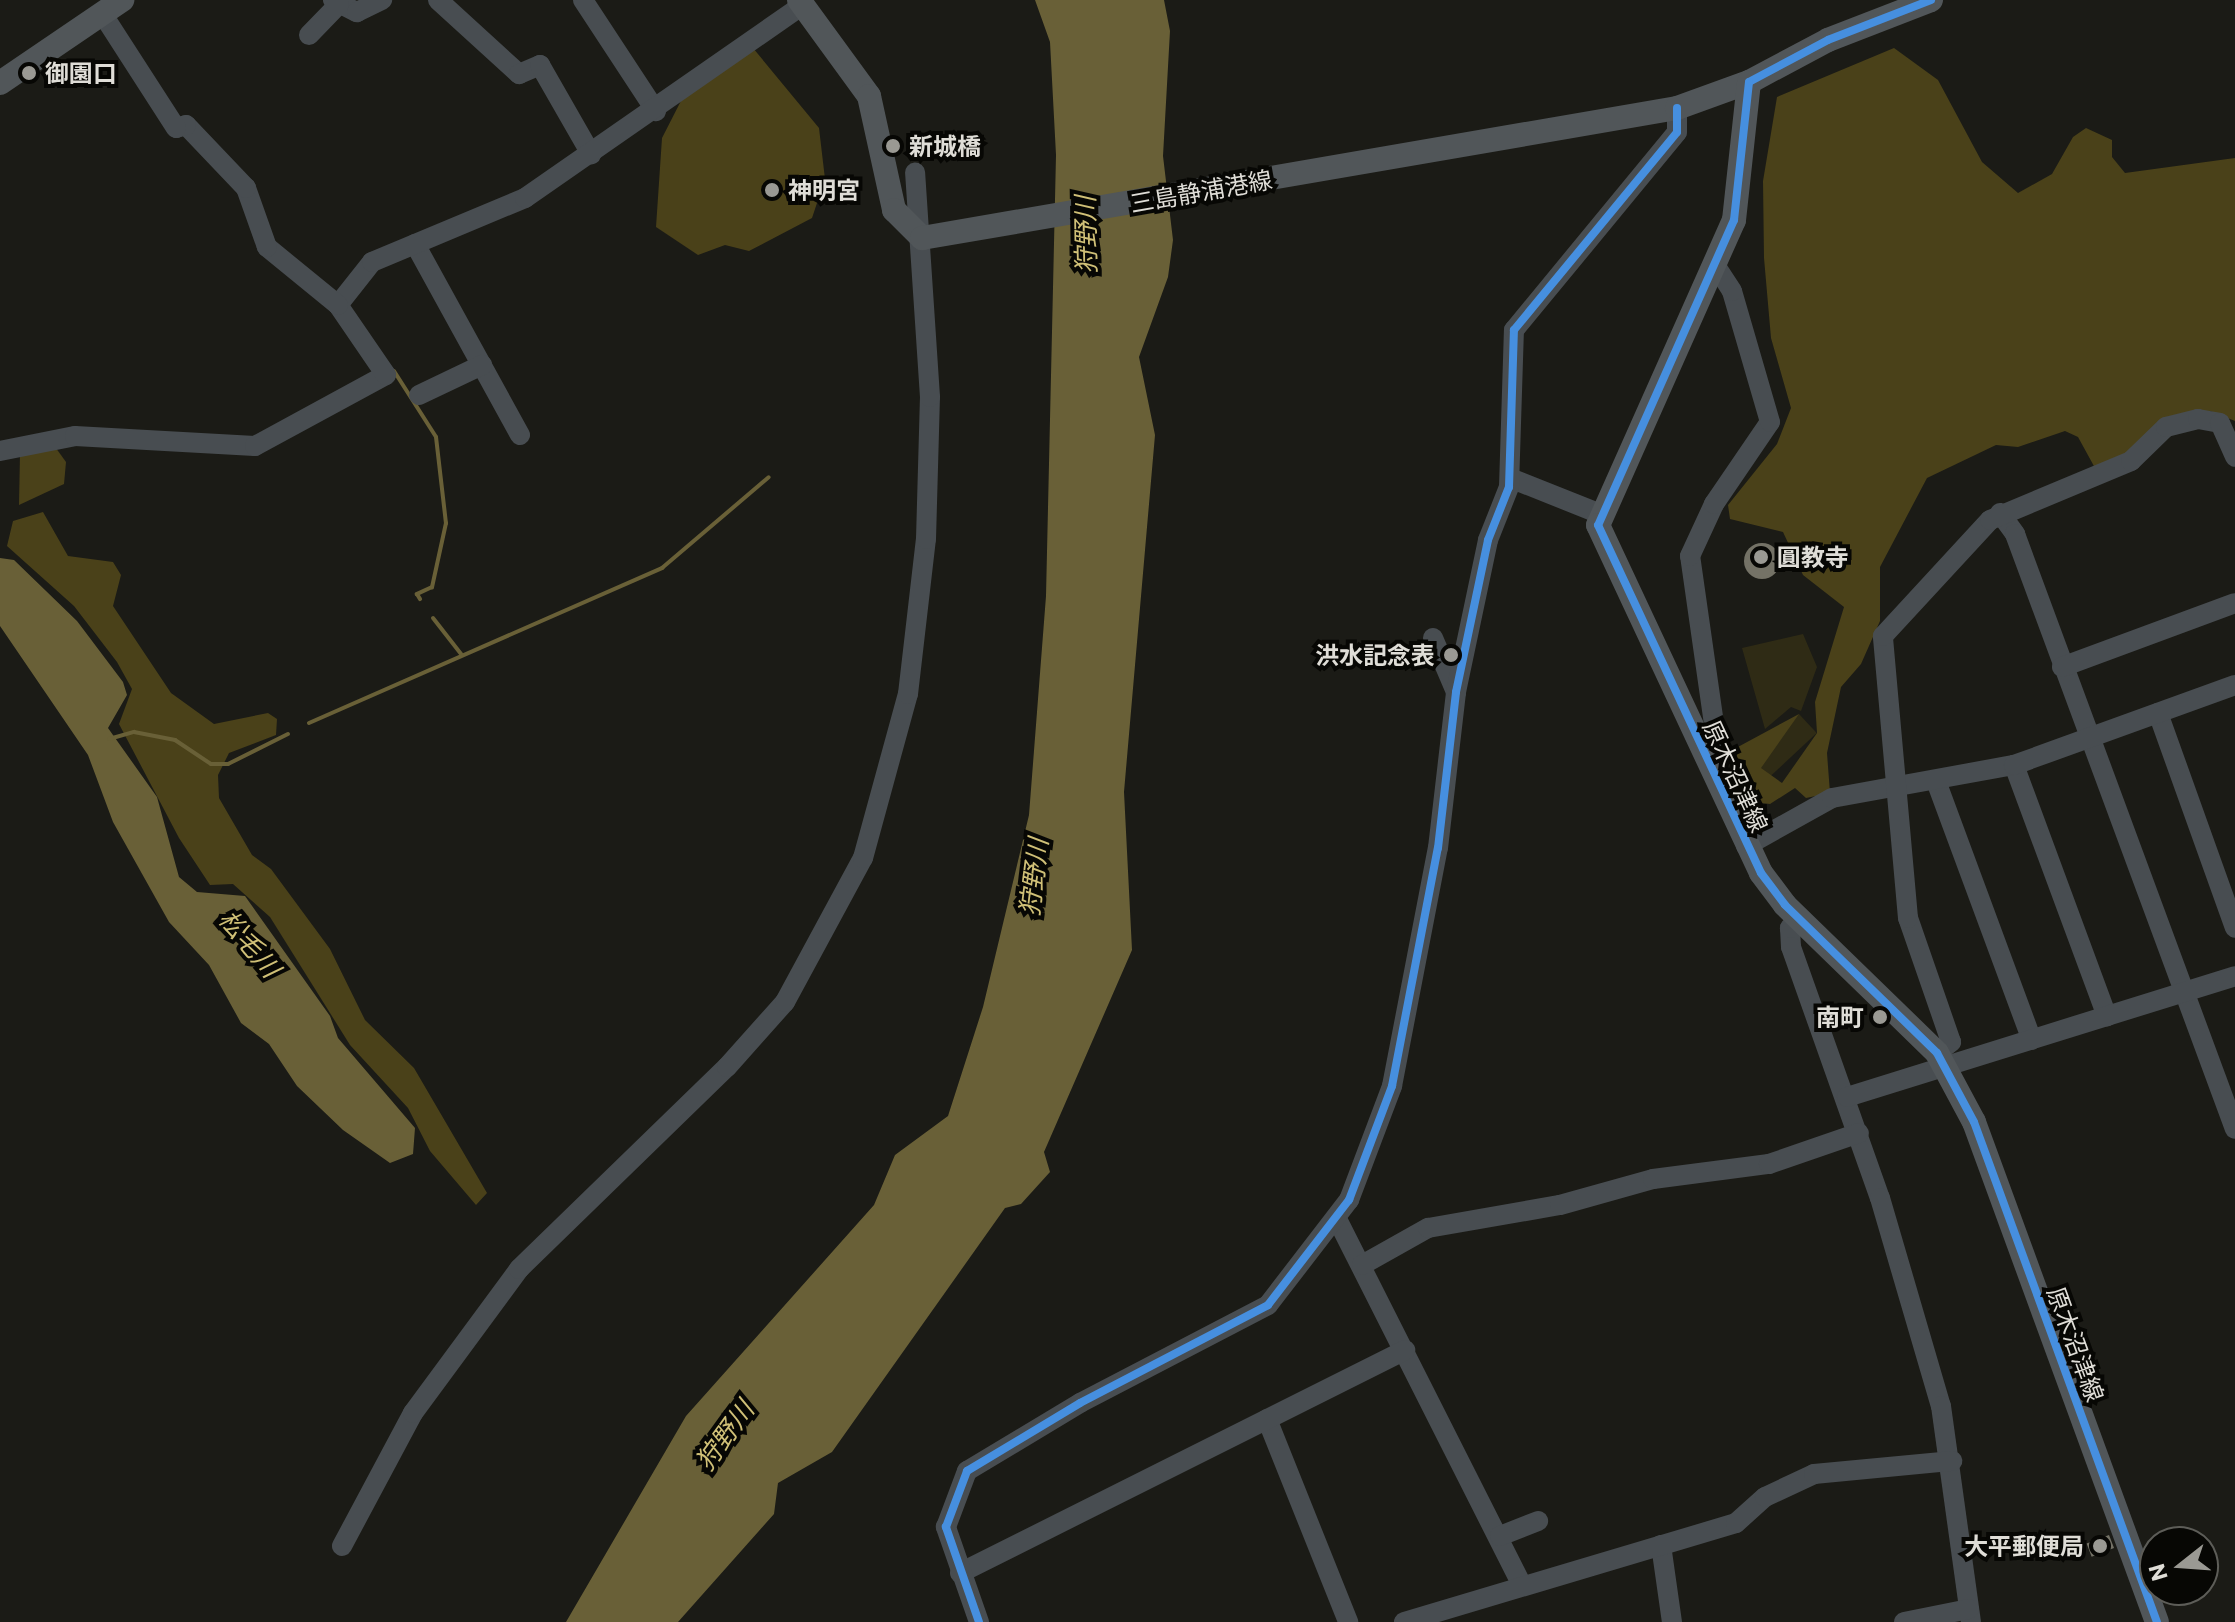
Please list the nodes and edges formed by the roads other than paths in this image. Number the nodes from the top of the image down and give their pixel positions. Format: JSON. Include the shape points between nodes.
{"nodes":[{"id":1,"x":382,"y":0,"type":"edge"},
{"id":2,"x":438,"y":0,"type":"edge"},
{"id":3,"x":583,"y":0,"type":"edge"},
{"id":4,"x":1931,"y":0,"type":"edge"},
{"id":5,"x":336,"y":2,"type":"edge"},
{"id":6,"x":801,"y":2,"type":"edge"},
{"id":7,"x":112,"y":7,"type":"edge"},
{"id":8,"x":309,"y":35,"type":"dead end"},
{"id":9,"x":1749,"y":82,"type":"junction"},
{"id":10,"x":0,"y":83,"type":"edge"},
{"id":11,"x":1677,"y":108,"type":"junction"},
{"id":12,"x":656,"y":111,"type":"junction"},
{"id":13,"x":591,"y":154,"type":"junction"},
{"id":14,"x":915,"y":173,"type":"dead end"},
{"id":15,"x":921,"y":238,"type":"junction"},
{"id":16,"x":415,"y":244,"type":"junction"},
{"id":17,"x":1717,"y":268,"type":"junction"},
{"id":18,"x":338,"y":305,"type":"junction"},
{"id":19,"x":482,"y":365,"type":"junction"},
{"id":20,"x":419,"y":395,"type":"dead end"},
{"id":21,"x":520,"y":435,"type":"dead end"},
{"id":22,"x":0,"y":451,"type":"edge"},
{"id":23,"x":2235,"y":457,"type":"edge"},
{"id":24,"x":1510,"y":478,"type":"junction"},
{"id":25,"x":1598,"y":513,"type":"junction"},
{"id":26,"x":2000,"y":513,"type":"junction"},
{"id":27,"x":2235,"y":603,"type":"edge"},
{"id":28,"x":1433,"y":638,"type":"dead end"},
{"id":29,"x":2062,"y":667,"type":"junction"},
{"id":30,"x":2235,"y":685,"type":"edge"},
{"id":31,"x":1456,"y":692,"type":"junction"},
{"id":32,"x":2158,"y":713,"type":"junction"},
{"id":33,"x":2089,"y":739,"type":"junction"},
{"id":34,"x":2014,"y":765,"type":"junction"},
{"id":35,"x":1711,"y":767,"type":"junction"},
{"id":36,"x":1936,"y":781,"type":"junction"},
{"id":37,"x":1895,"y":783,"type":"junction"},
{"id":38,"x":1746,"y":846,"type":"junction"},
{"id":39,"x":1799,"y":919,"type":"junction"},
{"id":40,"x":2235,"y":928,"type":"edge"},
{"id":41,"x":2235,"y":976,"type":"edge"},
{"id":42,"x":2185,"y":992,"type":"junction"},
{"id":43,"x":2107,"y":1016,"type":"junction"},
{"id":44,"x":2032,"y":1040,"type":"junction"},
{"id":45,"x":1941,"y":1060,"type":"junction"},
{"id":46,"x":1847,"y":1097,"type":"junction"},
{"id":47,"x":2235,"y":1129,"type":"edge"},
{"id":48,"x":1859,"y":1133,"type":"junction"},
{"id":49,"x":1337,"y":1219,"type":"junction"},
{"id":50,"x":1362,"y":1265,"type":"junction"},
{"id":51,"x":1405,"y":1350,"type":"junction"},
{"id":52,"x":1267,"y":1419,"type":"junction"},
{"id":53,"x":1952,"y":1461,"type":"junction"},
{"id":54,"x":1538,"y":1521,"type":"dead end"},
{"id":55,"x":1500,"y":1536,"type":"junction"},
{"id":56,"x":1661,"y":1545,"type":"junction"},
{"id":57,"x":342,"y":1546,"type":"dead end"},
{"id":58,"x":960,"y":1573,"type":"junction"},
{"id":59,"x":1521,"y":1583,"type":"junction"},
{"id":60,"x":1970,"y":1616,"type":"edge"},
{"id":61,"x":979,"y":1622,"type":"edge"},
{"id":62,"x":1348,"y":1622,"type":"edge"},
{"id":63,"x":1404,"y":1622,"type":"edge"},
{"id":64,"x":1672,"y":1622,"type":"edge"},
{"id":65,"x":1904,"y":1622,"type":"edge"},
{"id":66,"x":2157,"y":1622,"type":"edge"}],
"edges":[{"from":1,"to":5,"type":"street","via":[[357,12]]},
{"from":2,"to":13,"type":"street","via":[[519,74],[540,65]]},
{"from":3,"to":12,"type":"street"},
{"from":4,"to":9,"type":"main road","via":[[1836,36]]},
{"from":5,"to":8,"type":"street"},
{"from":6,"to":12,"type":"street"},
{"from":6,"to":15,"type":"main road","via":[[869,96],[894,210]]},
{"from":7,"to":10,"type":"main road"},
{"from":7,"to":18,"type":"street","via":[[176,128],[186,125],[246,188],[267,247]]},
{"from":9,"to":11,"type":"main road","name":"三島静浦港線"},
{"from":9,"to":17,"type":"main road","via":[[1739,197]]},
{"from":11,"to":15,"type":"main road","name":"三島静浦港線"},
{"from":11,"to":24,"type":"street","via":[[1678,131],[1514,330]]},
{"from":12,"to":13,"type":"street"},
{"from":13,"to":16,"type":"street","via":[[525,198]]},
{"from":14,"to":15,"type":"street"},
{"from":15,"to":57,"type":"street","via":[[930,397],[918,633],[893,761],[863,858],[785,1002],[727,1067],[519,1269],[413,1413]]},
{"from":16,"to":18,"type":"street","via":[[372,262]]},
{"from":16,"to":19,"type":"street"},
{"from":17,"to":25,"type":"main road"},
{"from":17,"to":35,"type":"street","via":[[1732,291],[1770,422],[1714,504],[1690,556],[1718,752]]},
{"from":18,"to":22,"type":"street","via":[[386,375],[264,442],[60,436]]},
{"from":19,"to":20,"type":"street"},
{"from":19,"to":21,"type":"street"},
{"from":23,"to":26,"type":"street","via":[[2220,423],[2188,421],[2166,427],[2131,461]]},
{"from":24,"to":25,"type":"street"},
{"from":24,"to":31,"type":"street","via":[[1488,540]]},
{"from":25,"to":35,"type":"main road","name":"原木沼津線","via":[[1607,554]]},
{"from":26,"to":29,"type":"street","via":[[2011,523]]},
{"from":26,"to":37,"type":"street","via":[[1940,566],[1883,636]]},
{"from":27,"to":29,"type":"street"},
{"from":28,"to":31,"type":"street"},
{"from":29,"to":33,"type":"street"},
{"from":30,"to":32,"type":"street"},
{"from":31,"to":49,"type":"street","via":[[1438,848],[1392,1086]]},
{"from":32,"to":33,"type":"street"},
{"from":32,"to":40,"type":"street"},
{"from":33,"to":34,"type":"street"},
{"from":33,"to":42,"type":"street"},
{"from":34,"to":36,"type":"street"},
{"from":34,"to":43,"type":"street"},
{"from":35,"to":38,"type":"main road","name":"原木沼津線"},
{"from":36,"to":37,"type":"street"},
{"from":36,"to":44,"type":"street"},
{"from":37,"to":38,"type":"street","via":[[1832,798]]},
{"from":37,"to":45,"type":"street","via":[[1908,918],[1951,1042]]},
{"from":38,"to":39,"type":"main road","name":"原木沼津線"},
{"from":39,"to":45,"type":"main road","name":"原木沼津線"},
{"from":39,"to":46,"type":"street","via":[[1790,928],[1791,947]]},
{"from":41,"to":42,"type":"street"},
{"from":42,"to":43,"type":"street"},
{"from":42,"to":47,"type":"street"},
{"from":43,"to":44,"type":"street"},
{"from":44,"to":45,"type":"street"},
{"from":45,"to":46,"type":"street"},
{"from":45,"to":66,"type":"main road","name":"原木沼津線","via":[[1974,1122]]},
{"from":46,"to":48,"type":"street"},
{"from":48,"to":50,"type":"street","via":[[1769,1164],[1653,1179],[1560,1205],[1428,1228]]},
{"from":48,"to":53,"type":"street"},
{"from":49,"to":50,"type":"street"},
{"from":49,"to":58,"type":"street","via":[[1284,1290],[1252,1316],[976,1462],[945,1514]]},
{"from":50,"to":51,"type":"street"},
{"from":51,"to":52,"type":"street"},
{"from":51,"to":55,"type":"street"},
{"from":52,"to":58,"type":"street"},
{"from":52,"to":62,"type":"street"},
{"from":53,"to":56,"type":"street","via":[[1814,1474],[1765,1497],[1736,1523]]},
{"from":53,"to":60,"type":"street"},
{"from":54,"to":55,"type":"street"},
{"from":55,"to":59,"type":"street"},
{"from":56,"to":59,"type":"street"},
{"from":56,"to":64,"type":"street"},
{"from":58,"to":61,"type":"street"},
{"from":59,"to":63,"type":"street"},
{"from":60,"to":65,"type":"street"}]}
